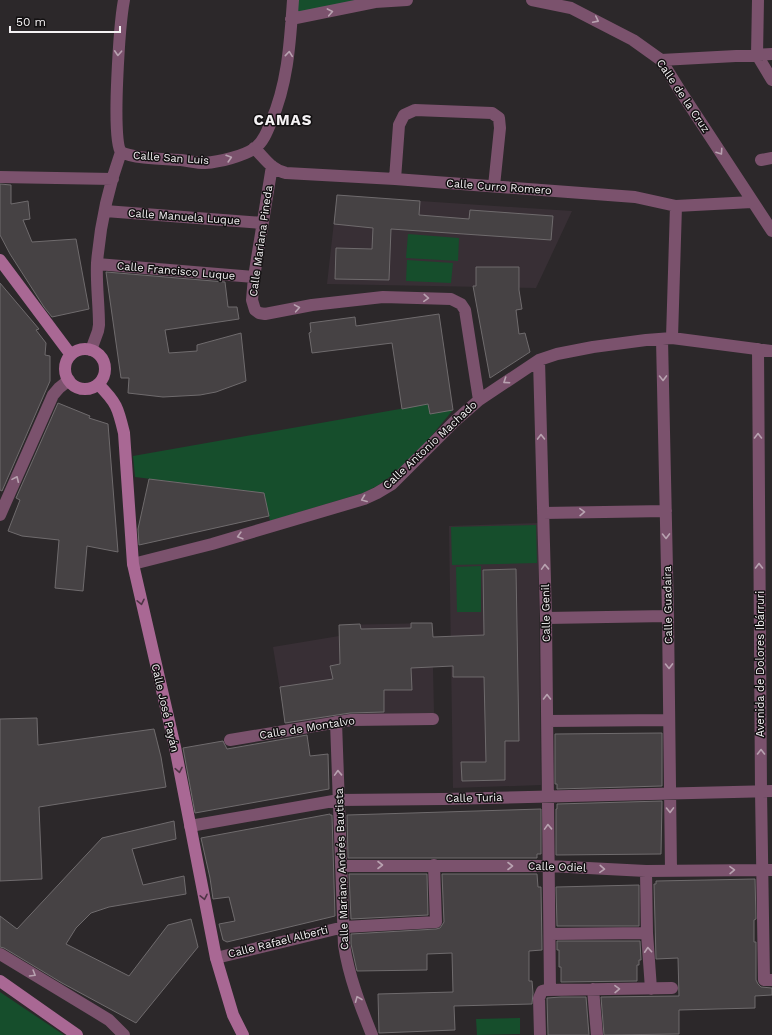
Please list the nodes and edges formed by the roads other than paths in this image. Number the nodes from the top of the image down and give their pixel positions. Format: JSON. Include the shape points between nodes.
{"nodes":[{"id":1,"x":124,"y":0,"type":"edge"},
{"id":2,"x":292,"y":0,"type":"edge"},
{"id":3,"x":407,"y":0,"type":"edge"},
{"id":4,"x":532,"y":0,"type":"edge"},
{"id":5,"x":758,"y":0,"type":"edge"},
{"id":6,"x":372,"y":1,"type":"edge"},
{"id":7,"x":571,"y":4,"type":"edge"},
{"id":8,"x":291,"y":19,"type":"junction"},
{"id":9,"x":772,"y":54,"type":"edge"},
{"id":10,"x":757,"y":55,"type":"junction"},
{"id":11,"x":661,"y":60,"type":"junction"},
{"id":12,"x":772,"y":80,"type":"edge"},
{"id":13,"x":254,"y":148,"type":"junction"},
{"id":14,"x":121,"y":152,"type":"junction"},
{"id":15,"x":272,"y":166,"type":"junction"},
{"id":16,"x":0,"y":177,"type":"edge"},
{"id":17,"x":113,"y":178,"type":"junction"},
{"id":18,"x":395,"y":179,"type":"junction"},
{"id":19,"x":494,"y":186,"type":"junction"},
{"id":20,"x":752,"y":202,"type":"junction"},
{"id":21,"x":676,"y":206,"type":"junction"},
{"id":22,"x":105,"y":211,"type":"junction"},
{"id":23,"x":262,"y":223,"type":"junction"},
{"id":24,"x":772,"y":231,"type":"edge"},
{"id":25,"x":0,"y":260,"type":"edge"},
{"id":26,"x":97,"y":264,"type":"junction"},
{"id":27,"x":254,"y":277,"type":"junction"},
{"id":28,"x":667,"y":338,"type":"junction"},
{"id":29,"x":758,"y":349,"type":"junction"},
{"id":30,"x":91,"y":350,"type":"junction"},
{"id":31,"x":772,"y":351,"type":"edge"},
{"id":32,"x":71,"y":355,"type":"junction"},
{"id":33,"x":539,"y":360,"type":"junction"},
{"id":34,"x":69,"y":380,"type":"junction"},
{"id":35,"x":98,"y":384,"type":"junction"},
{"id":36,"x":479,"y":400,"type":"junction"},
{"id":37,"x":1,"y":511,"type":"edge"},
{"id":38,"x":666,"y":511,"type":"junction"},
{"id":39,"x":543,"y":513,"type":"junction"},
{"id":40,"x":133,"y":564,"type":"junction"},
{"id":41,"x":668,"y":616,"type":"junction"},
{"id":42,"x":546,"y":618,"type":"junction"},
{"id":43,"x":433,"y":719,"type":"dead end"},
{"id":44,"x":669,"y":720,"type":"junction"},
{"id":45,"x":547,"y":721,"type":"junction"},
{"id":46,"x":336,"y":722,"type":"junction"},
{"id":47,"x":230,"y":740,"type":"dead end"},
{"id":48,"x":766,"y":791,"type":"edge"},
{"id":49,"x":670,"y":793,"type":"junction"},
{"id":50,"x":547,"y":796,"type":"junction"},
{"id":51,"x":339,"y":800,"type":"junction"},
{"id":52,"x":190,"y":826,"type":"junction"},
{"id":53,"x":434,"y":865,"type":"junction"},
{"id":54,"x":341,"y":866,"type":"junction"},
{"id":55,"x":549,"y":866,"type":"junction"},
{"id":56,"x":671,"y":870,"type":"junction"},
{"id":57,"x":767,"y":870,"type":"edge"},
{"id":58,"x":646,"y":871,"type":"junction"},
{"id":59,"x":344,"y":927,"type":"junction"},
{"id":60,"x":647,"y":933,"type":"junction"},
{"id":61,"x":550,"y":934,"type":"junction"},
{"id":62,"x":0,"y":954,"type":"edge"},
{"id":63,"x":216,"y":958,"type":"junction"},
{"id":64,"x":768,"y":980,"type":"edge"},
{"id":65,"x":0,"y":981,"type":"edge"},
{"id":66,"x":651,"y":988,"type":"junction"},
{"id":67,"x":672,"y":988,"type":"dead end"},
{"id":68,"x":593,"y":989,"type":"junction"},
{"id":69,"x":550,"y":990,"type":"junction"},
{"id":70,"x":78,"y":1035,"type":"edge"},
{"id":71,"x":124,"y":1035,"type":"edge"},
{"id":72,"x":243,"y":1035,"type":"edge"},
{"id":73,"x":372,"y":1035,"type":"edge"},
{"id":74,"x":540,"y":1035,"type":"edge"},
{"id":75,"x":596,"y":1035,"type":"edge"}],
"edges":[{"from":1,"to":14,"type":"street","one_way":true,"via":[[119,35],[117,86],[117,137]]},
{"from":2,"to":8,"type":"street"},
{"from":3,"to":6,"type":"street"},
{"from":4,"to":7,"type":"street","name":"Calle de la Cruz"},
{"from":5,"to":10,"type":"street"},
{"from":8,"to":6,"type":"street","one_way":true},
{"from":7,"to":11,"type":"street","name":"Calle de la Cruz","one_way":true,"via":[[633,40]]},
{"from":13,"to":8,"type":"street","one_way":true,"via":[[262,140],[275,113],[289,56]]},
{"from":9,"to":10,"type":"street"},
{"from":10,"to":11,"type":"street"},
{"from":10,"to":12,"type":"street"},
{"from":11,"to":20,"type":"street","name":"Calle de la Cruz","one_way":true},
{"from":14,"to":13,"type":"street","name":"Calle San Luis","one_way":true,"via":[[137,157],[206,163],[224,160]]},
{"from":13,"to":15,"type":"street","name":"Calle Curro Romero"},
{"from":14,"to":17,"type":"street"},
{"from":15,"to":18,"type":"street","name":"Calle Curro Romero","via":[[286,173]]},
{"from":15,"to":23,"type":"street","name":"Calle Mariana Pineda"},
{"from":16,"to":17,"type":"street"},
{"from":17,"to":22,"type":"street"},
{"from":18,"to":19,"type":"street","name":"Calle Curro Romero"},
{"from":18,"to":19,"type":"street","via":[[399,125],[404,115],[415,110],[492,113],[499,118],[500,128]]},
{"from":19,"to":21,"type":"street","name":"Calle Curro Romero","via":[[635,197]]},
{"from":20,"to":21,"type":"street","name":"Calle Curro Romero"},
{"from":20,"to":24,"type":"street","name":"Calle de la Cruz"},
{"from":21,"to":28,"type":"street","name":"Calle Guadaira"},
{"from":22,"to":23,"type":"street","name":"Calle Manuela Luque"},
{"from":22,"to":26,"type":"street"},
{"from":23,"to":27,"type":"street","name":"Calle Mariana Pineda"},
{"from":25,"to":32,"type":"street"},
{"from":26,"to":27,"type":"street","name":"Calle Francisco Luque"},
{"from":26,"to":30,"type":"street","via":[[99,325]]},
{"from":27,"to":36,"type":"street","name":"Calle Mariana Pineda","one_way":true,"via":[[252,305],[259,313],[383,297],[457,301],[465,310]]},
{"from":28,"to":29,"type":"street","name":"Calle Antonio Machado"},
{"from":28,"to":33,"type":"street","name":"Calle Antonio Machado","via":[[593,347]]},
{"from":28,"to":38,"type":"street","name":"Calle Guadaira","one_way":true},
{"from":29,"to":31,"type":"street","name":"Calle Antonio Machado"},
{"from":48,"to":29,"type":"street","name":"Avenida de Dolores Ibárruri","one_way":true},
{"from":30,"to":32,"type":"street","via":[[81,350]]},
{"from":30,"to":35,"type":"street","via":[[101,357],[105,368],[102,380]]},
{"from":32,"to":34,"type":"street","via":[[65,370]]},
{"from":33,"to":36,"type":"street","name":"Calle Antonio Machado","one_way":true},
{"from":39,"to":33,"type":"street","name":"Calle Genil","one_way":true},
{"from":34,"to":35,"type":"street","via":[[82,389]]},
{"from":37,"to":34,"type":"street","one_way":true,"via":[[53,395]]},
{"from":35,"to":40,"type":"street","name":"Calle José Payán","via":[[120,412],[124,433]]},
{"from":36,"to":40,"type":"street","name":"Calle Antonio Machado","one_way":true,"via":[[392,484],[371,496],[275,526]]},
{"from":39,"to":38,"type":"street","one_way":true},
{"from":38,"to":41,"type":"street","name":"Calle Guadaira","one_way":true},
{"from":42,"to":39,"type":"street","name":"Calle Genil","one_way":true},
{"from":40,"to":52,"type":"street","name":"Calle José Payán","one_way":true},
{"from":41,"to":42,"type":"street"},
{"from":41,"to":44,"type":"street","name":"Calle Guadaira","one_way":true},
{"from":45,"to":42,"type":"street","name":"Calle Genil","one_way":true},
{"from":43,"to":46,"type":"street","name":"Calle de Montalvo"},
{"from":44,"to":45,"type":"street"},
{"from":44,"to":49,"type":"street","name":"Calle Guadaira"},
{"from":45,"to":50,"type":"street","name":"Calle Genil"},
{"from":46,"to":47,"type":"street","name":"Calle de Montalvo"},
{"from":51,"to":46,"type":"street","name":"Calle Mariano Andrés Bautista","one_way":true},
{"from":48,"to":49,"type":"street","name":"Calle Turia"},
{"from":48,"to":57,"type":"street","name":"Avenida de Dolores Ibárruri"},
{"from":49,"to":50,"type":"street","name":"Calle Turia"},
{"from":49,"to":56,"type":"street","name":"Calle Guadaira","one_way":true},
{"from":50,"to":51,"type":"street","name":"Calle Turia"},
{"from":55,"to":50,"type":"street","name":"Calle Genil","one_way":true},
{"from":51,"to":52,"type":"street","name":"Calle Turia"},
{"from":51,"to":54,"type":"street","name":"Calle Mariano Andrés Bautista"},
{"from":52,"to":63,"type":"street","name":"Calle José Payán","one_way":true},
{"from":54,"to":53,"type":"street","name":"Calle Odiel","one_way":true},
{"from":53,"to":55,"type":"street","name":"Calle Odiel","one_way":true},
{"from":53,"to":59,"type":"street","name":"Calle Rafael Alberti","via":[[436,922]]},
{"from":54,"to":59,"type":"street","name":"Calle Mariano Andrés Bautista"},
{"from":55,"to":58,"type":"street","name":"Calle Odiel","one_way":true},
{"from":55,"to":61,"type":"street","name":"Calle Genil"},
{"from":56,"to":57,"type":"street","name":"Calle Odiel","one_way":true},
{"from":56,"to":58,"type":"street","name":"Calle Odiel"},
{"from":57,"to":64,"type":"street","name":"Avenida de Dolores Ibárruri"},
{"from":58,"to":60,"type":"street"},
{"from":59,"to":63,"type":"street","name":"Calle Rafael Alberti"},
{"from":73,"to":59,"type":"street","name":"Calle Mariano Andrés Bautista","one_way":true,"via":[[352,986],[346,961]]},
{"from":60,"to":61,"type":"street"},
{"from":66,"to":60,"type":"street","one_way":true},
{"from":61,"to":69,"type":"street","name":"Calle Genil"},
{"from":62,"to":71,"type":"street","one_way":true,"via":[[109,1020]]},
{"from":63,"to":72,"type":"street","name":"Calle José Payán","via":[[233,1015]]},
{"from":65,"to":70,"type":"street"},
{"from":66,"to":67,"type":"street"},
{"from":68,"to":66,"type":"street","one_way":true},
{"from":68,"to":69,"type":"street"},
{"from":68,"to":75,"type":"street"},
{"from":69,"to":74,"type":"street","via":[[542,991],[539,998]]}]}
